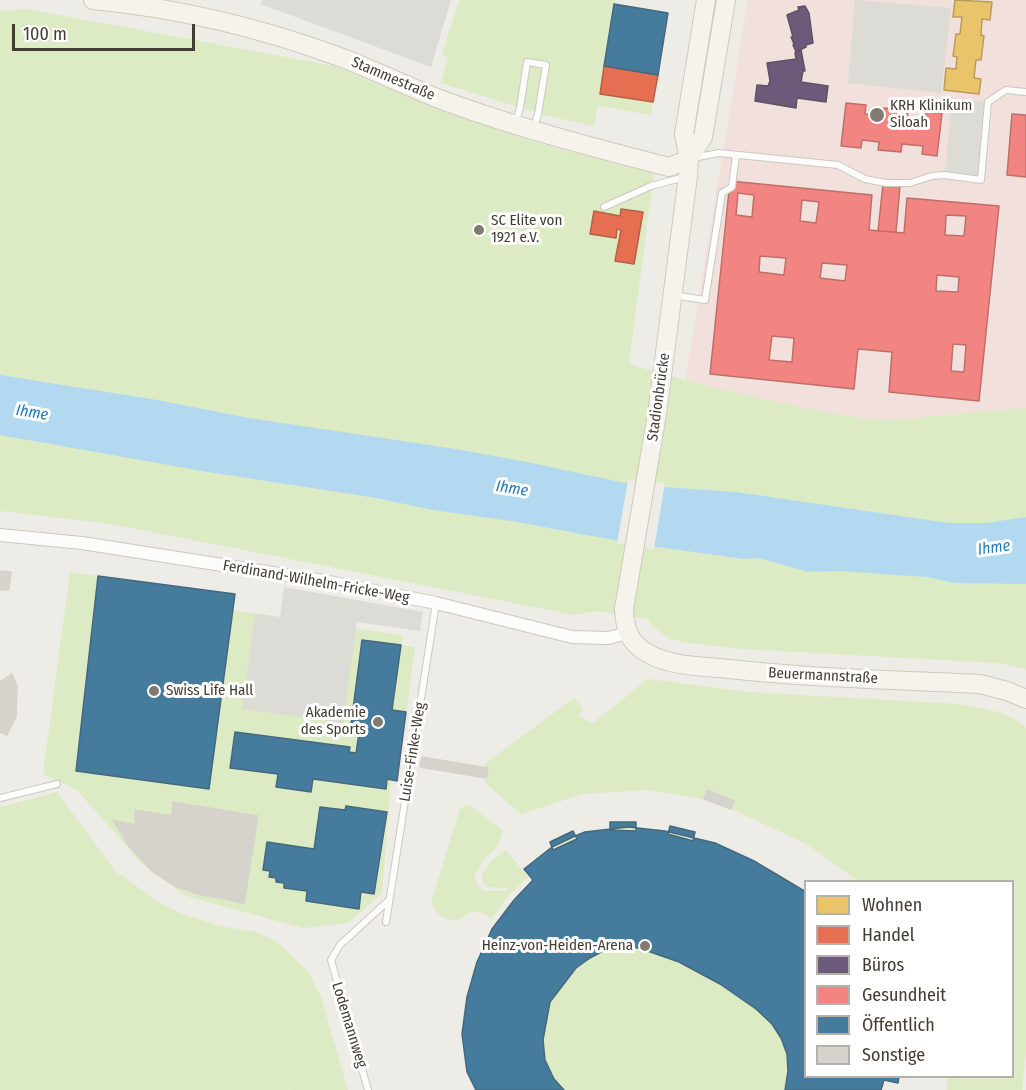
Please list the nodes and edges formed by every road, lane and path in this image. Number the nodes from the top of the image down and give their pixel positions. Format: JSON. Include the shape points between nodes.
{"nodes":[{"id":1,"x":93,"y":0,"type":"edge"},
{"id":2,"x":706,"y":0,"type":"edge"},
{"id":3,"x":726,"y":0,"type":"edge"},
{"id":4,"x":1026,"y":92,"type":"edge"},
{"id":5,"x":515,"y":125,"type":"junction"},
{"id":6,"x":532,"y":131,"type":"junction"},
{"id":7,"x":736,"y":155,"type":"junction"},
{"id":8,"x":689,"y":168,"type":"junction"},
{"id":9,"x":604,"y":207,"type":"dead end"},
{"id":10,"x":673,"y":295,"type":"junction"},
{"id":11,"x":0,"y":535,"type":"edge"},
{"id":12,"x":436,"y":603,"type":"junction"},
{"id":13,"x":628,"y":633,"type":"junction"},
{"id":14,"x":1026,"y":699,"type":"edge"},
{"id":15,"x":57,"y":784,"type":"dead end"},
{"id":16,"x":0,"y":798,"type":"edge"},
{"id":17,"x":390,"y":900,"type":"junction"},
{"id":18,"x":386,"y":922,"type":"dead end"},
{"id":19,"x":368,"y":1090,"type":"edge"}],
"edges":[{"from":1,"to":5,"type":"street","name":"Stammestraße","via":[[146,5],[256,29]]},
{"from":2,"to":8,"type":"street","name":"Stadionbrücke","via":[[684,134]]},
{"from":3,"to":8,"type":"street","name":"Stadionbrücke","via":[[704,137]]},
{"from":4,"to":7,"type":"lane","via":[[1006,90],[988,102],[981,180],[945,175],[910,183],[886,183],[865,179],[838,165]]},
{"from":5,"to":6,"type":"street","name":"Stammestraße"},
{"from":5,"to":6,"type":"lane","via":[[527,62],[546,65]]},
{"from":6,"to":8,"type":"street","name":"Stammestraße","via":[[669,167]]},
{"from":7,"to":8,"type":"lane","via":[[719,153]]},
{"from":7,"to":10,"type":"lane","via":[[732,187],[722,193],[705,300]]},
{"from":8,"to":9,"type":"lane"},
{"from":8,"to":10,"type":"street","name":"Stadionbrücke"},
{"from":10,"to":13,"type":"street","name":"Stadionbrücke","via":[[624,609]]},
{"from":11,"to":12,"type":"street","name":"Ferdinand-Wilhelm-Fricke-Weg","via":[[82,543]]},
{"from":12,"to":13,"type":"street","name":"Ferdinand-Wilhelm-Fricke-Weg","via":[[572,637],[608,639]]},
{"from":12,"to":17,"type":"lane","name":"Luise-Finke-Weg"},
{"from":13,"to":14,"type":"street","name":"Beuermannstraße","via":[[642,650],[685,664],[780,674],[980,684]]},
{"from":15,"to":16,"type":"lane"},
{"from":17,"to":18,"type":"lane","name":"Luise-Finke-Weg"},
{"from":17,"to":19,"type":"lane","name":"Lodemannweg","via":[[340,945],[330,960]]}]}
